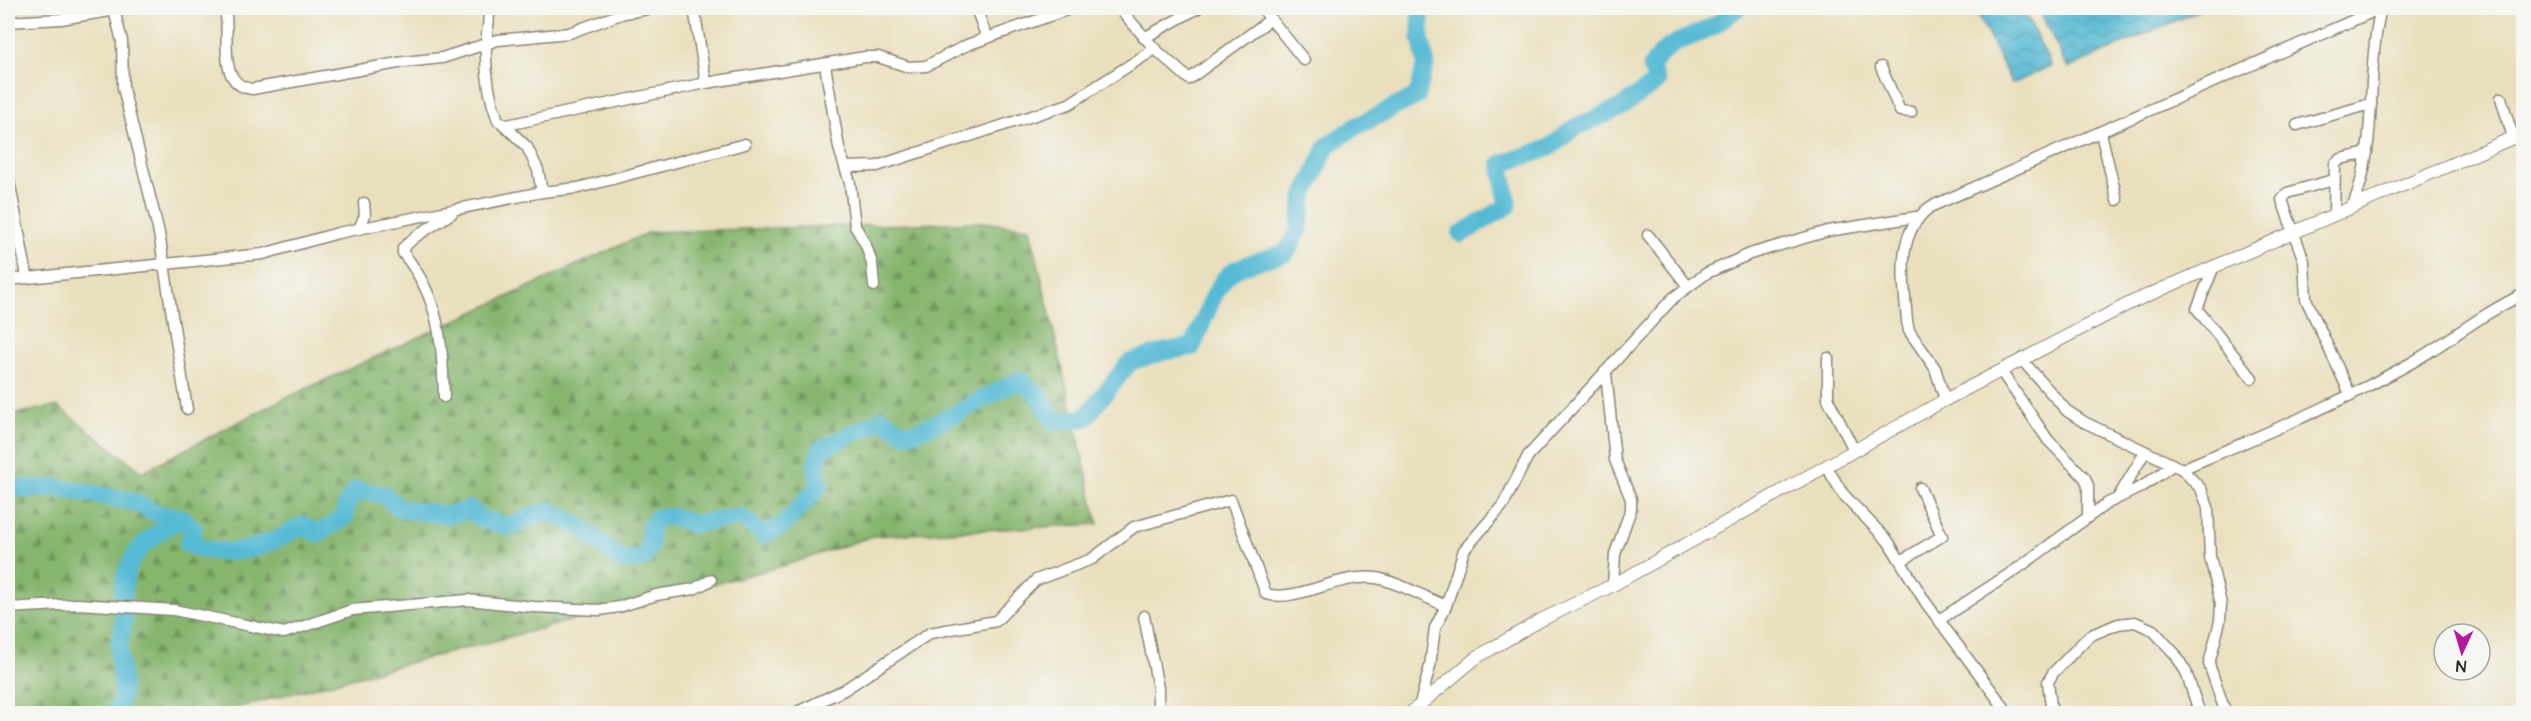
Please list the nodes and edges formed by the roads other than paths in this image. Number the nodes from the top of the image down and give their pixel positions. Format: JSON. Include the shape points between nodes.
{"nodes":[{"id":1,"x":128,"y":8,"type":"edge"},
{"id":2,"x":225,"y":8,"type":"edge"},
{"id":3,"x":488,"y":8,"type":"edge"},
{"id":4,"x":654,"y":8,"type":"edge"},
{"id":5,"x":694,"y":8,"type":"edge"},
{"id":6,"x":976,"y":8,"type":"edge"},
{"id":7,"x":1071,"y":8,"type":"edge"},
{"id":8,"x":1119,"y":8,"type":"edge"},
{"id":9,"x":1198,"y":8,"type":"edge"},
{"id":10,"x":1262,"y":8,"type":"edge"},
{"id":11,"x":2381,"y":8,"type":"edge"},
{"id":12,"x":107,"y":10,"type":"edge"},
{"id":13,"x":1271,"y":19,"type":"junction"},
{"id":14,"x":8,"y":22,"type":"edge"},
{"id":15,"x":987,"y":38,"type":"junction"},
{"id":16,"x":1144,"y":38,"type":"junction"},
{"id":17,"x":486,"y":44,"type":"junction"},
{"id":18,"x":1155,"y":49,"type":"junction"},
{"id":19,"x":1304,"y":60,"type":"dead end"},
{"id":20,"x":825,"y":65,"type":"junction"},
{"id":21,"x":1881,"y":67,"type":"dead end"},
{"id":22,"x":706,"y":83,"type":"junction"},
{"id":23,"x":2501,"y":98,"type":"dead end"},
{"id":24,"x":2371,"y":104,"type":"junction"},
{"id":25,"x":1911,"y":112,"type":"dead end"},
{"id":26,"x":504,"y":125,"type":"junction"},
{"id":27,"x":2296,"y":125,"type":"dead end"},
{"id":28,"x":2101,"y":133,"type":"junction"},
{"id":29,"x":2518,"y":135,"type":"edge"},
{"id":30,"x":745,"y":144,"type":"dead end"},
{"id":31,"x":2367,"y":153,"type":"junction"},
{"id":32,"x":846,"y":167,"type":"junction"},
{"id":33,"x":8,"y":175,"type":"edge"},
{"id":34,"x":2333,"y":180,"type":"junction"},
{"id":35,"x":543,"y":192,"type":"junction"},
{"id":36,"x":2117,"y":200,"type":"dead end"},
{"id":37,"x":364,"y":203,"type":"dead end"},
{"id":38,"x":2353,"y":205,"type":"junction"},
{"id":39,"x":458,"y":210,"type":"junction"},
{"id":40,"x":2334,"y":213,"type":"junction"},
{"id":41,"x":1916,"y":217,"type":"junction"},
{"id":42,"x":359,"y":229,"type":"junction"},
{"id":43,"x":2293,"y":230,"type":"junction"},
{"id":44,"x":1648,"y":235,"type":"dead end"},
{"id":45,"x":165,"y":265,"type":"junction"},
{"id":46,"x":2214,"y":266,"type":"junction"},
{"id":47,"x":27,"y":276,"type":"junction"},
{"id":48,"x":8,"y":280,"type":"edge"},
{"id":49,"x":1687,"y":285,"type":"junction"},
{"id":50,"x":874,"y":286,"type":"dead end"},
{"id":51,"x":2523,"y":294,"type":"edge"},
{"id":52,"x":1827,"y":358,"type":"dead end"},
{"id":53,"x":2022,"y":360,"type":"junction"},
{"id":54,"x":2001,"y":371,"type":"junction"},
{"id":55,"x":1606,"y":373,"type":"junction"},
{"id":56,"x":2252,"y":378,"type":"dead end"},
{"id":57,"x":2351,"y":396,"type":"junction"},
{"id":58,"x":444,"y":397,"type":"dead end"},
{"id":59,"x":1945,"y":400,"type":"junction"},
{"id":60,"x":187,"y":409,"type":"dead end"},
{"id":61,"x":1854,"y":450,"type":"junction"},
{"id":62,"x":2145,"y":452,"type":"junction"},
{"id":63,"x":1826,"y":466,"type":"junction"},
{"id":64,"x":2177,"y":467,"type":"junction"},
{"id":65,"x":1920,"y":488,"type":"dead end"},
{"id":66,"x":2119,"y":496,"type":"junction"},
{"id":67,"x":2088,"y":516,"type":"junction"},
{"id":68,"x":1901,"y":561,"type":"junction"},
{"id":69,"x":711,"y":580,"type":"dead end"},
{"id":70,"x":1613,"y":585,"type":"junction"},
{"id":71,"x":1446,"y":606,"type":"junction"},
{"id":72,"x":8,"y":608,"type":"edge"},
{"id":73,"x":1144,"y":616,"type":"dead end"},
{"id":74,"x":1939,"y":620,"type":"junction"},
{"id":75,"x":1420,"y":704,"type":"junction"},
{"id":76,"x":793,"y":714,"type":"edge"},
{"id":77,"x":1158,"y":714,"type":"edge"},
{"id":78,"x":1408,"y":714,"type":"edge"},
{"id":79,"x":2009,"y":714,"type":"edge"},
{"id":80,"x":2052,"y":714,"type":"edge"},
{"id":81,"x":2200,"y":714,"type":"edge"},
{"id":82,"x":2226,"y":714,"type":"edge"}],
"edges":[{"from":1,"to":12,"type":"street"},
{"from":2,"to":17,"type":"street","via":[[228,63],[237,84],[247,88],[442,58]]},
{"from":3,"to":17,"type":"street"},
{"from":4,"to":17,"type":"street","via":[[624,13],[568,33]]},
{"from":5,"to":22,"type":"street"},
{"from":6,"to":15,"type":"street"},
{"from":7,"to":15,"type":"street"},
{"from":8,"to":16,"type":"street"},
{"from":9,"to":16,"type":"street"},
{"from":10,"to":13,"type":"street"},
{"from":11,"to":24,"type":"street","via":[[2375,34]]},
{"from":11,"to":28,"type":"street"},
{"from":12,"to":14,"type":"street","via":[[61,19]]},
{"from":12,"to":45,"type":"street","via":[[122,41],[123,88]]},
{"from":13,"to":18,"type":"street","via":[[1192,78]]},
{"from":13,"to":19,"type":"street"},
{"from":15,"to":20,"type":"street","via":[[919,67],[873,56]]},
{"from":16,"to":18,"type":"street"},
{"from":17,"to":26,"type":"street","via":[[490,90],[497,118]]},
{"from":18,"to":32,"type":"street","via":[[1059,108],[877,166]]},
{"from":20,"to":22,"type":"street"},
{"from":20,"to":32,"type":"street","via":[[839,148]]},
{"from":21,"to":25,"type":"street","via":[[1895,88],[1900,111]]},
{"from":22,"to":26,"type":"street"},
{"from":23,"to":29,"type":"street"},
{"from":24,"to":27,"type":"street"},
{"from":24,"to":31,"type":"street"},
{"from":26,"to":35,"type":"street","via":[[528,147]]},
{"from":28,"to":36,"type":"street"},
{"from":28,"to":41,"type":"street","via":[[1930,207]]},
{"from":29,"to":38,"type":"main road"},
{"from":30,"to":35,"type":"street","via":[[578,188]]},
{"from":31,"to":34,"type":"street","via":[[2337,161]]},
{"from":31,"to":38,"type":"street","via":[[2364,176]]},
{"from":32,"to":50,"type":"street","via":[[855,226],[866,245]]},
{"from":33,"to":47,"type":"street"},
{"from":34,"to":40,"type":"street"},
{"from":34,"to":43,"type":"street","via":[[2285,194],[2283,204]]},
{"from":35,"to":39,"type":"street"},
{"from":37,"to":42,"type":"street"},
{"from":38,"to":40,"type":"main road"},
{"from":39,"to":42,"type":"street"},
{"from":39,"to":58,"type":"street","via":[[403,248],[430,294],[442,338]]},
{"from":40,"to":43,"type":"main road"},
{"from":41,"to":49,"type":"street","via":[[1806,237],[1750,254]]},
{"from":41,"to":59,"type":"street","via":[[1907,234],[1904,256],[1907,321],[1909,331],[1935,368]]},
{"from":42,"to":45,"type":"street","via":[[263,255]]},
{"from":43,"to":46,"type":"main road"},
{"from":43,"to":57,"type":"street","via":[[2305,267],[2306,299]]},
{"from":44,"to":49,"type":"street"},
{"from":45,"to":47,"type":"street"},
{"from":45,"to":60,"type":"street"},
{"from":46,"to":53,"type":"main road","via":[[2132,302]]},
{"from":46,"to":56,"type":"street","via":[[2197,309]]},
{"from":47,"to":48,"type":"street"},
{"from":49,"to":55,"type":"street","via":[[1616,357]]},
{"from":51,"to":57,"type":"street","via":[[2495,307],[2413,362]]},
{"from":52,"to":61,"type":"street","via":[[1828,399]]},
{"from":53,"to":54,"type":"main road"},
{"from":53,"to":62,"type":"street","via":[[2067,411]]},
{"from":54,"to":59,"type":"main road"},
{"from":54,"to":67,"type":"street","via":[[2048,440],[2085,478]]},
{"from":55,"to":70,"type":"street","via":[[1615,460],[1631,499],[1615,554]]},
{"from":55,"to":71,"type":"street","via":[[1528,456],[1503,506],[1464,550]]},
{"from":57,"to":64,"type":"street"},
{"from":59,"to":61,"type":"main road"},
{"from":61,"to":63,"type":"main road"},
{"from":62,"to":64,"type":"street"},
{"from":62,"to":66,"type":"street"},
{"from":63,"to":68,"type":"street","via":[[1843,494],[1877,527]]},
{"from":63,"to":70,"type":"main road"},
{"from":64,"to":66,"type":"street"},
{"from":64,"to":82,"type":"street","via":[[2201,489],[2208,507],[2210,557],[2221,610],[2209,661]]},
{"from":65,"to":68,"type":"street","via":[[1942,536]]},
{"from":66,"to":67,"type":"street"},
{"from":67,"to":74,"type":"street"},
{"from":68,"to":74,"type":"street"},
{"from":69,"to":72,"type":"street","via":[[694,589],[599,610],[468,600],[352,610],[284,633],[174,610],[78,604]]},
{"from":70,"to":75,"type":"main road","via":[[1477,657]]},
{"from":71,"to":75,"type":"street","via":[[1435,628]]},
{"from":71,"to":76,"type":"street","via":[[1378,578],[1322,584],[1287,596],[1266,594],[1232,500],[1134,527],[1092,559],[1036,580],[996,621],[930,633],[844,690]]},
{"from":73,"to":77,"type":"street","via":[[1158,688]]},
{"from":74,"to":79,"type":"street"},
{"from":75,"to":78,"type":"main road"},
{"from":80,"to":81,"type":"street","via":[[2048,682],[2061,663],[2089,636],[2118,624],[2135,622],[2153,630],[2175,654],[2187,672]]}]}
